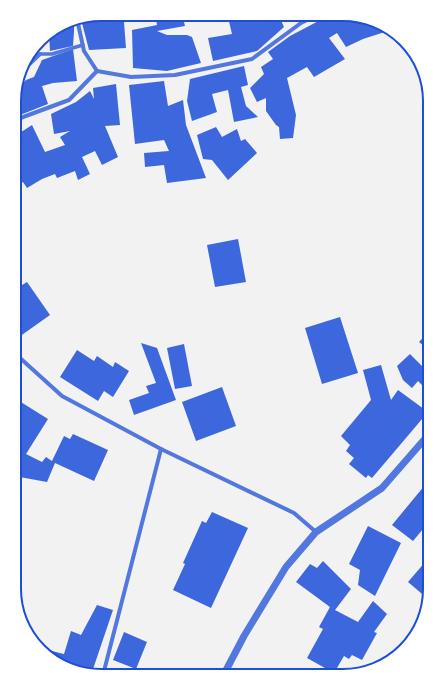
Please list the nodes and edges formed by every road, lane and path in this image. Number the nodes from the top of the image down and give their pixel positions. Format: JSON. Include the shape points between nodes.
{"nodes":[{"id":1,"x":305,"y":21,"type":"edge"},
{"id":2,"x":78,"y":25,"type":"edge"},
{"id":3,"x":82,"y":45,"type":"junction"},
{"id":4,"x":40,"y":54,"type":"joint"},
{"id":5,"x":31,"y":62,"type":"edge"},
{"id":6,"x":97,"y":71,"type":"junction"},
{"id":7,"x":21,"y":118,"type":"edge"},
{"id":8,"x":21,"y":359,"type":"edge"},
{"id":9,"x":423,"y":441,"type":"edge"},
{"id":10,"x":161,"y":449,"type":"junction"},
{"id":11,"x":316,"y":532,"type":"junction"},
{"id":12,"x":105,"y":669,"type":"edge"},
{"id":13,"x":227,"y":669,"type":"edge"}],
"edges":[{"from":1,"to":6,"type":"street","via":[[252,59],[175,75],[131,77]]},
{"from":2,"to":3,"type":"street"},
{"from":3,"to":4,"type":"street","via":[[52,54]]},
{"from":3,"to":6,"type":"street"},
{"from":4,"to":5,"type":"street"},
{"from":6,"to":7,"type":"street","via":[[69,100]]},
{"from":8,"to":10,"type":"street","via":[[62,396]]},
{"from":9,"to":11,"type":"street","via":[[382,488]]},
{"from":10,"to":11,"type":"street","via":[[294,513]]},
{"from":10,"to":12,"type":"street"},
{"from":11,"to":13,"type":"street","via":[[286,567]]}]}
